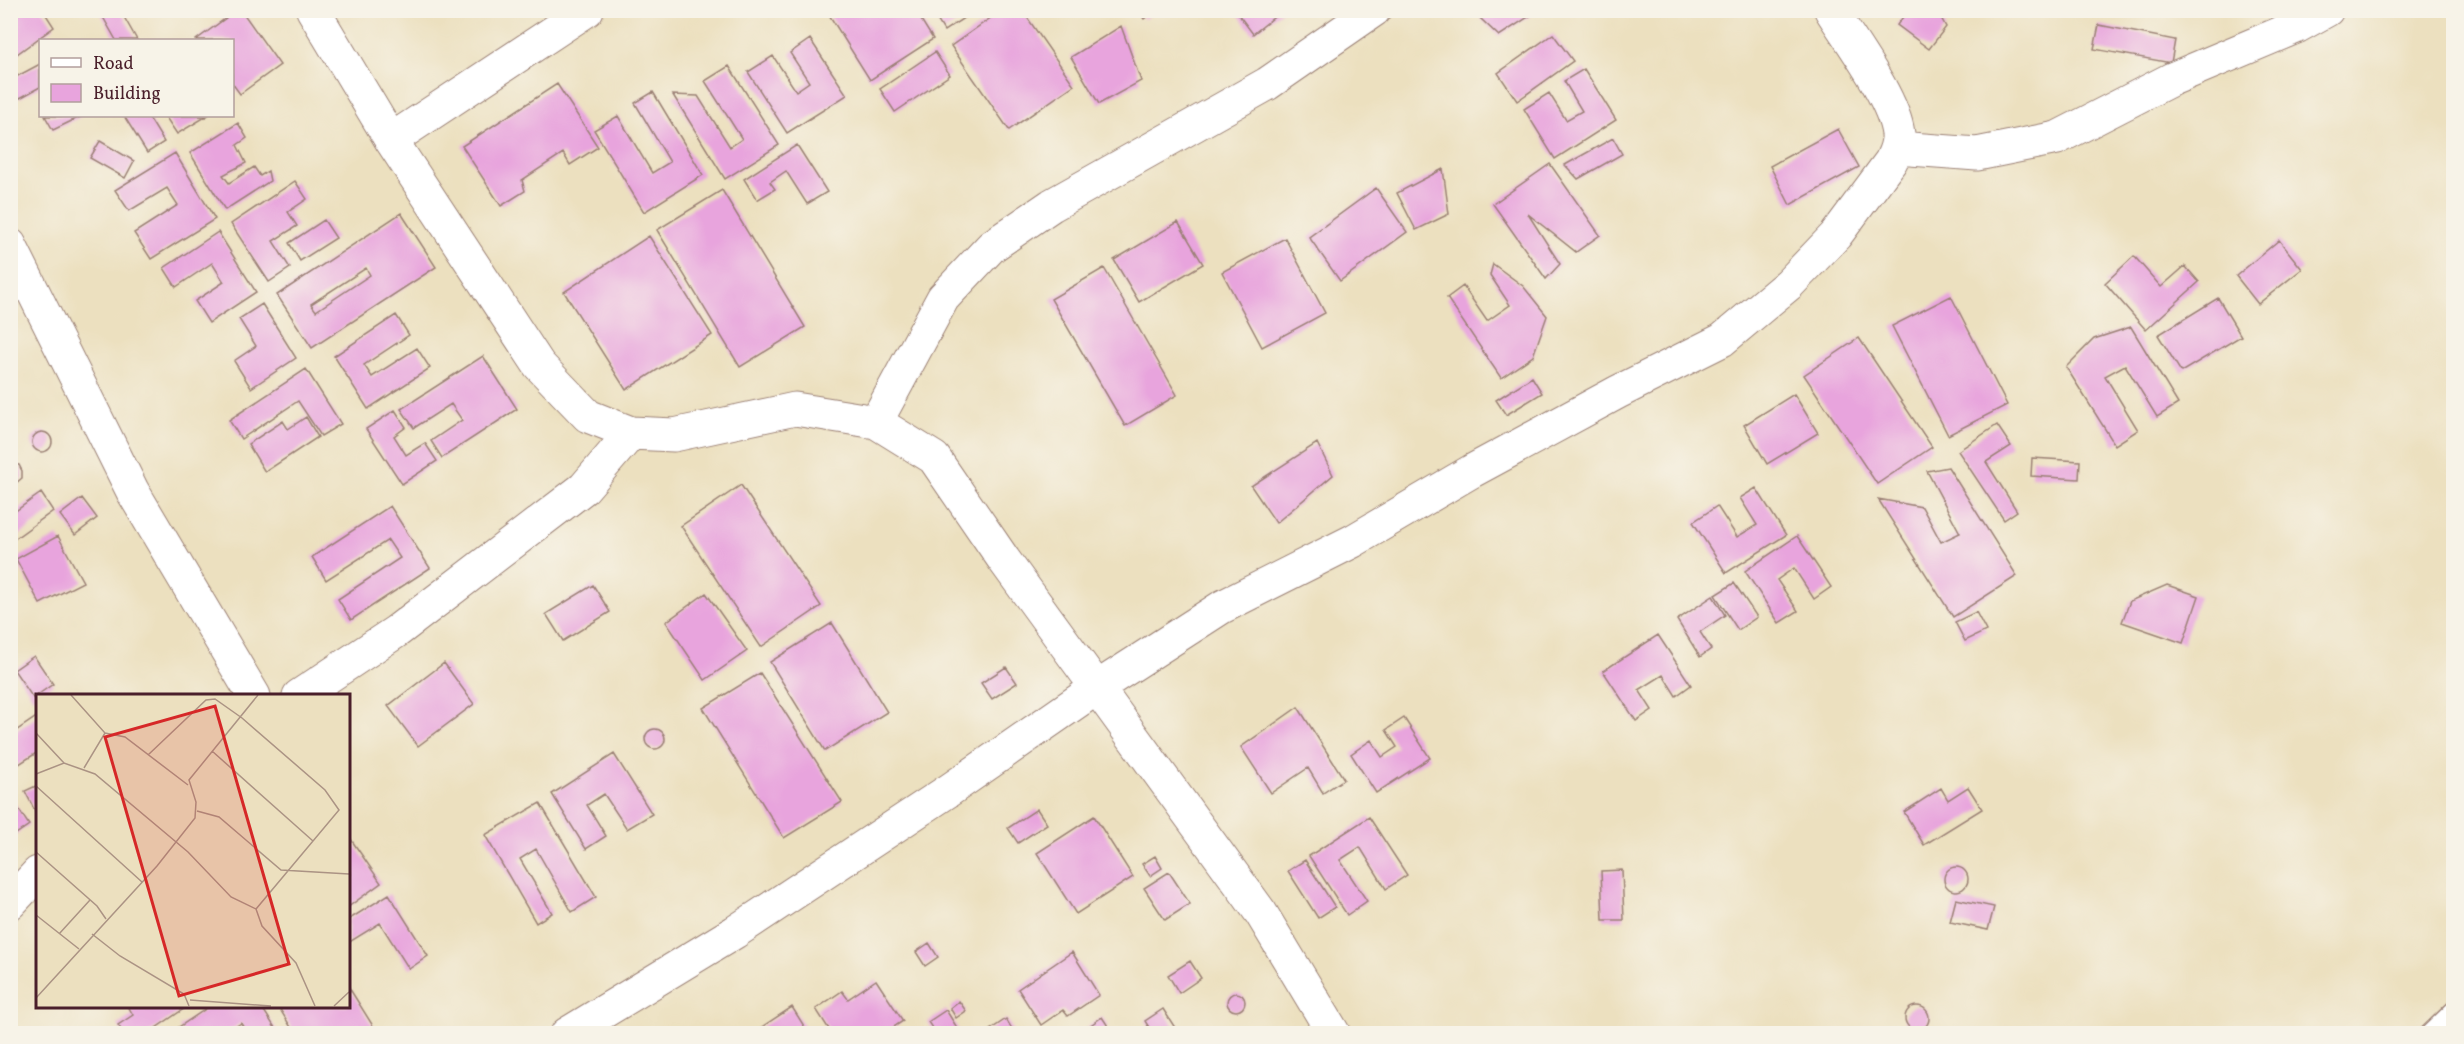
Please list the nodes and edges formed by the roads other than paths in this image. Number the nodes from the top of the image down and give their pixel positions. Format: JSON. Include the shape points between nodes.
{"nodes":[{"id":1,"x":313,"y":10,"type":"edge"},
{"id":2,"x":587,"y":10,"type":"edge"},
{"id":3,"x":1374,"y":10,"type":"edge"},
{"id":4,"x":1831,"y":10,"type":"edge"},
{"id":5,"x":2327,"y":10,"type":"edge"},
{"id":6,"x":391,"y":140,"type":"junction"},
{"id":7,"x":1897,"y":148,"type":"junction"},
{"id":8,"x":10,"y":245,"type":"edge"},
{"id":9,"x":876,"y":422,"type":"junction"},
{"id":10,"x":631,"y":433,"type":"junction"},
{"id":11,"x":1098,"y":687,"type":"junction"},
{"id":12,"x":253,"y":694,"type":"edge"},
{"id":13,"x":302,"y":694,"type":"edge"},
{"id":14,"x":36,"y":875,"type":"edge"},
{"id":15,"x":10,"y":903,"type":"edge"},
{"id":16,"x":2454,"y":1009,"type":"edge"},
{"id":17,"x":567,"y":1034,"type":"edge"},
{"id":18,"x":1334,"y":1034,"type":"edge"},
{"id":19,"x":2428,"y":1034,"type":"edge"}],
"edges":[{"from":1,"to":6,"type":"street"},
{"from":2,"to":6,"type":"street"},
{"from":3,"to":9,"type":"street","via":[[1267,84],[1052,205],[992,246],[943,298]]},
{"from":4,"to":7,"type":"street","via":[[1890,108],[1898,134]]},
{"from":5,"to":7,"type":"street","via":[[2162,84],[2057,138],[1977,154]]},
{"from":6,"to":10,"type":"street","via":[[539,365],[588,416]]},
{"from":7,"to":11,"type":"street","via":[[1836,235],[1789,284],[1722,340],[1472,471],[1353,541],[1222,607]]},
{"from":8,"to":12,"type":"street","via":[[133,492]]},
{"from":9,"to":10,"type":"street","via":[[795,409],[674,435]]},
{"from":9,"to":11,"type":"street","via":[[934,458]]},
{"from":10,"to":13,"type":"street","via":[[575,496],[397,631]]},
{"from":11,"to":17,"type":"street","via":[[745,925]]},
{"from":11,"to":18,"type":"street","via":[[1261,913]]},
{"from":14,"to":15,"type":"street"},
{"from":16,"to":19,"type":"lane"}]}
